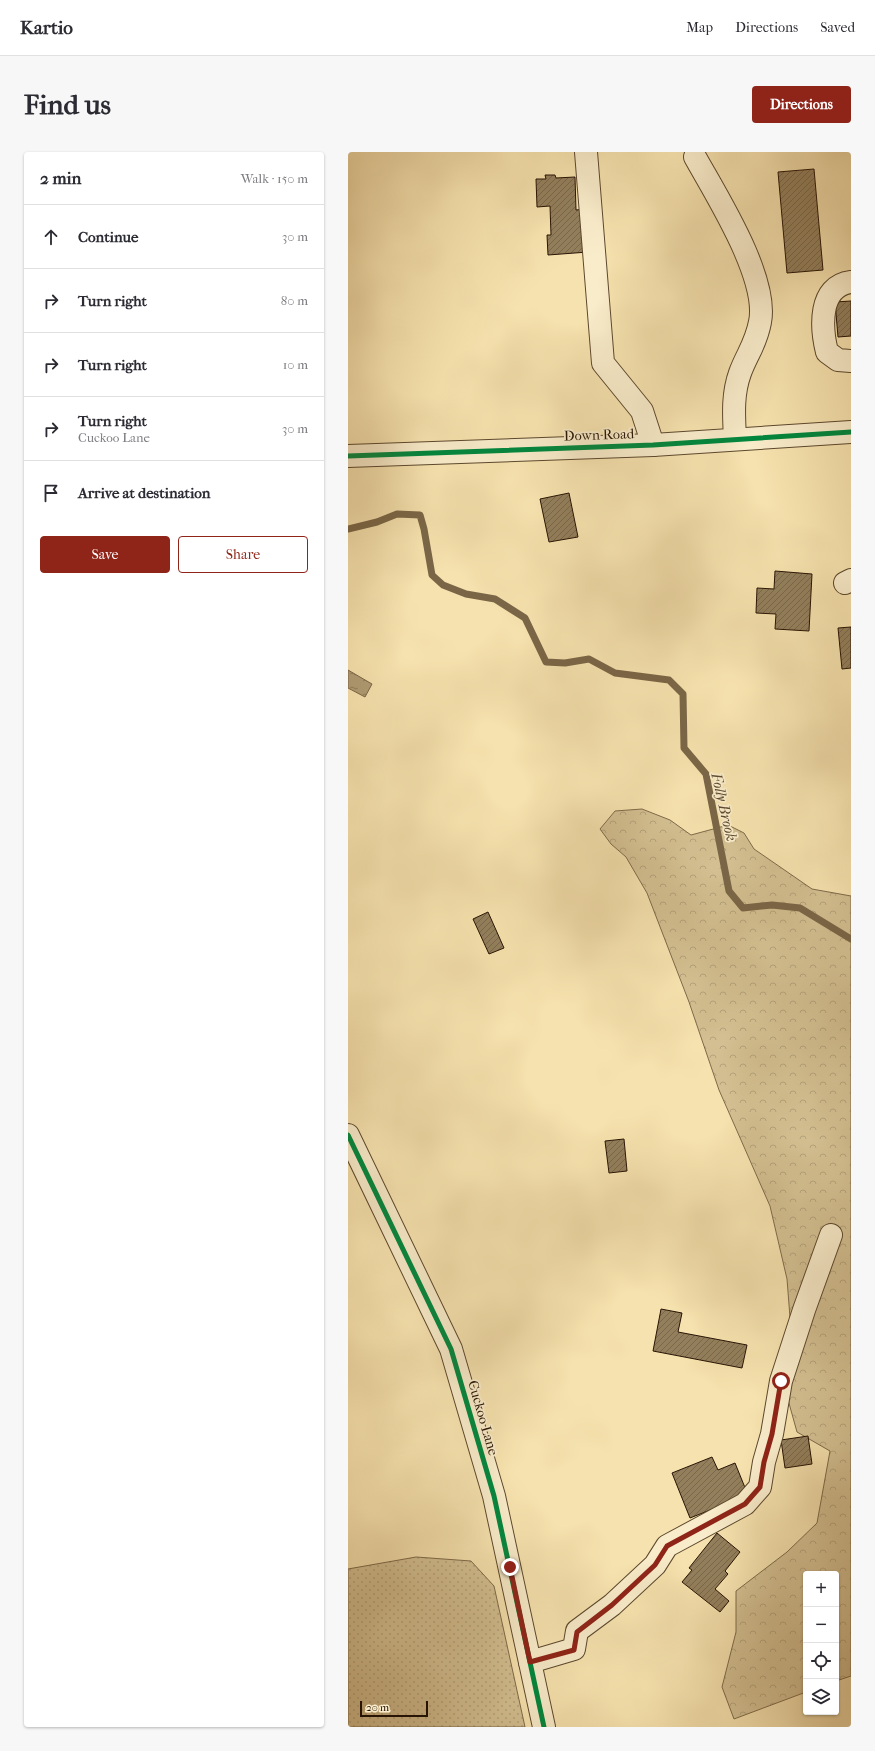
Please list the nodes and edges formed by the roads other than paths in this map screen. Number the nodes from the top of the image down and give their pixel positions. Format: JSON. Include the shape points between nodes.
{"nodes":[{"id":1,"x":586,"y":152,"type":"edge"},
{"id":2,"x":695,"y":157,"type":"dead end"},
{"id":3,"x":851,"y":282,"type":"edge"},
{"id":4,"x":851,"y":361,"type":"edge"},
{"id":5,"x":851,"y":432,"type":"edge"},
{"id":6,"x":735,"y":439,"type":"junction"},
{"id":7,"x":654,"y":445,"type":"junction"},
{"id":8,"x":348,"y":456,"type":"edge"},
{"id":9,"x":348,"y":1135,"type":"edge"},
{"id":10,"x":831,"y":1235,"type":"dead end"},
{"id":11,"x":530,"y":1662,"type":"junction"},
{"id":12,"x":544,"y":1727,"type":"edge"}],
"edges":[{"from":1,"to":7,"type":"street","via":[[603,363],[642,411]]},
{"from":2,"to":6,"type":"street","via":[[737,231],[759,295],[761,320],[757,339],[740,373],[733,403]]},
{"from":3,"to":4,"type":"street","via":[[833,289],[826,298],[823,338],[827,352],[838,360]]},
{"from":5,"to":6,"type":"street","name":"Down Road"},
{"from":6,"to":7,"type":"street","name":"Down Road"},
{"from":7,"to":8,"type":"street","name":"Down Road"},
{"from":9,"to":11,"type":"street","name":"Cuckoo Lane","via":[[451,1350],[494,1496]]},
{"from":10,"to":11,"type":"street","via":[[781,1381],[760,1487],[745,1504],[667,1546],[655,1565],[612,1605],[577,1632],[574,1650]]},
{"from":11,"to":12,"type":"street","name":"Cuckoo Lane"}]}
